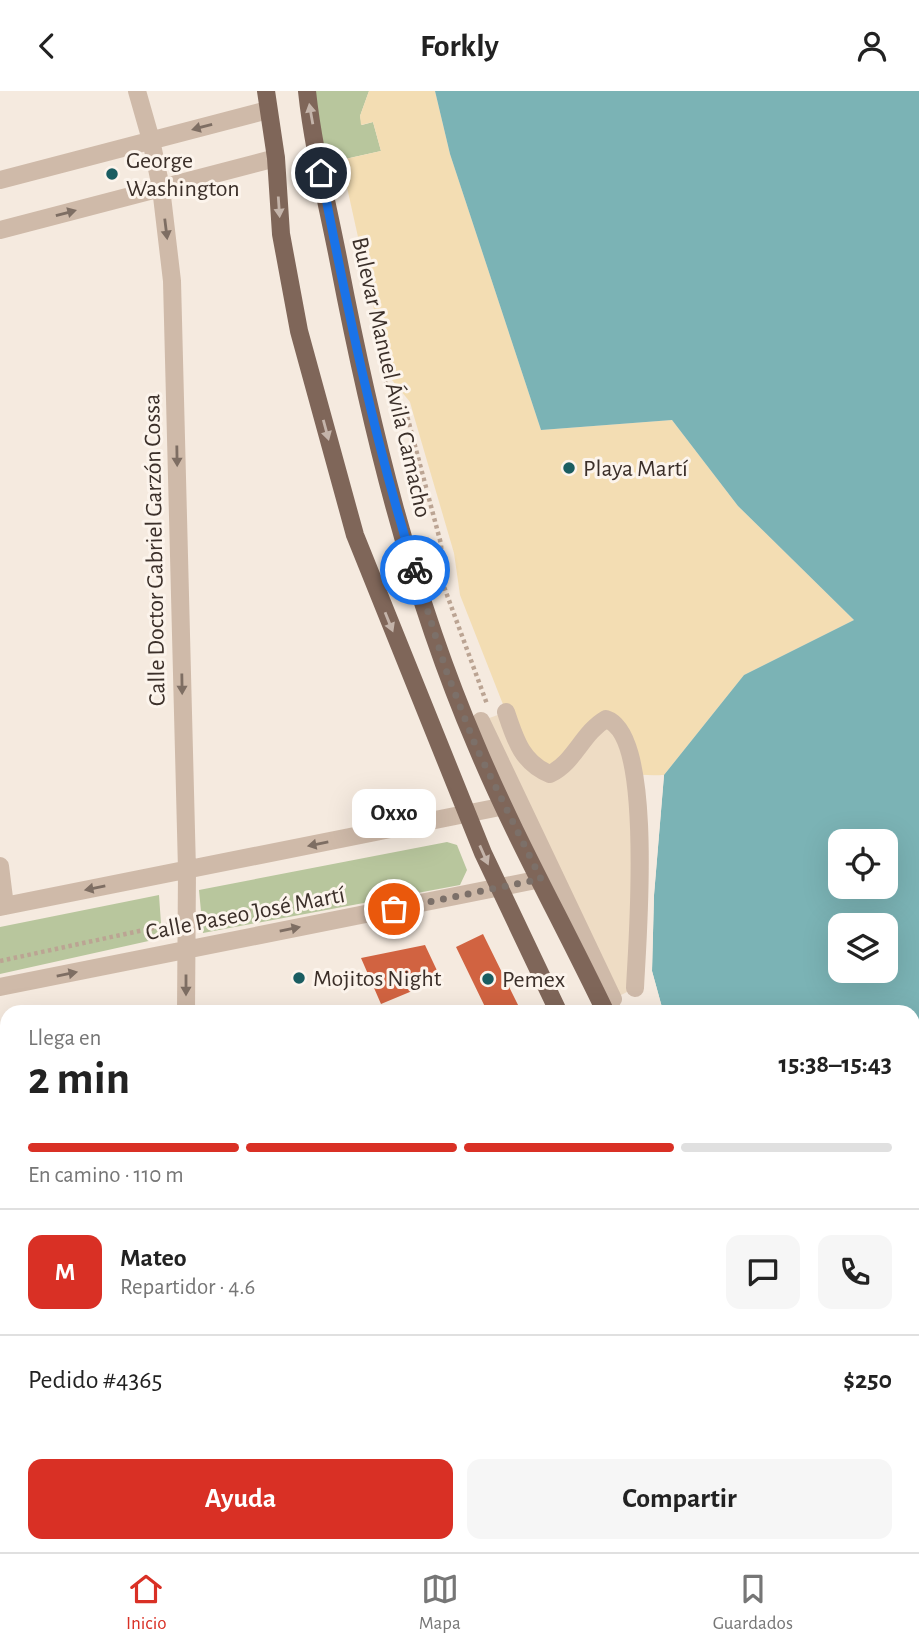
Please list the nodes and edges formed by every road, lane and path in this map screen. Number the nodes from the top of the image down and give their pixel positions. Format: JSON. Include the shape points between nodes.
{"nodes":[{"id":1,"x":137,"y":91,"type":"edge"},
{"id":2,"x":265,"y":91,"type":"edge"},
{"id":3,"x":307,"y":91,"type":"edge"},
{"id":4,"x":268,"y":110,"type":"junction"},
{"id":5,"x":151,"y":140,"type":"junction"},
{"id":6,"x":276,"y":158,"type":"junction"},
{"id":7,"x":0,"y":180,"type":"edge"},
{"id":8,"x":161,"y":188,"type":"junction"},
{"id":9,"x":0,"y":230,"type":"edge"},
{"id":10,"x":382,"y":377,"type":"dead end"},
{"id":11,"x":506,"y":712,"type":"dead end"},
{"id":12,"x":484,"y":713,"type":"joint"},
{"id":13,"x":505,"y":806,"type":"junction"},
{"id":14,"x":467,"y":814,"type":"junction"},
{"id":15,"x":0,"y":866,"type":"edge"},
{"id":16,"x":187,"y":870,"type":"junction"},
{"id":17,"x":541,"y":879,"type":"junction"},
{"id":18,"x":499,"y":888,"type":"junction"},
{"id":19,"x":322,"y":900,"type":"dead end"},
{"id":20,"x":3,"y":906,"type":"edge"},
{"id":21,"x":187,"y":922,"type":"junction"},
{"id":22,"x":186,"y":950,"type":"junction"},
{"id":23,"x":0,"y":961,"type":"edge"},
{"id":24,"x":0,"y":987,"type":"edge"},
{"id":25,"x":635,"y":988,"type":"dead end"},
{"id":26,"x":186,"y":1005,"type":"edge"},
{"id":27,"x":555,"y":1005,"type":"edge"},
{"id":28,"x":609,"y":1005,"type":"edge"}],
"edges":[{"from":1,"to":5,"type":"street","name":"Calle Doctor Gabriel Garzón Cossa"},
{"from":2,"to":4,"type":"main road"},
{"from":13,"to":3,"type":"main road","name":"Bulevar Manuel Ávila Camacho","one_way":true,"via":[[446,670],[397,516],[351,327]]},
{"from":4,"to":5,"type":"street","one_way":true},
{"from":4,"to":6,"type":"main road"},
{"from":5,"to":7,"type":"street"},
{"from":5,"to":8,"type":"street","name":"Calle Doctor Gabriel Garzón Cossa"},
{"from":6,"to":8,"type":"street"},
{"from":6,"to":14,"type":"main road","one_way":true,"via":[[281,235],[299,331],[355,535]]},
{"from":9,"to":8,"type":"street","one_way":true},
{"from":8,"to":16,"type":"street","name":"Calle Doctor Gabriel Garzón Cossa","one_way":true,"via":[[172,281]]},
{"from":10,"to":12,"type":"path","via":[[405,408],[440,544],[443,584]]},
{"from":11,"to":25,"type":"street","via":[[528,762],[551,774],[564,768],[588,734],[606,719],[623,735],[635,776],[641,839]]},
{"from":12,"to":28,"type":"street"},
{"from":13,"to":14,"type":"street"},
{"from":13,"to":17,"type":"main road","name":"Bulevar Manuel Ávila Camacho"},
{"from":14,"to":16,"type":"street","one_way":true},
{"from":14,"to":18,"type":"main road","one_way":true},
{"from":15,"to":20,"type":"street"},
{"from":16,"to":20,"type":"street","one_way":true},
{"from":16,"to":21,"type":"street","name":"Calle Doctor Gabriel Garzón Cossa"},
{"from":17,"to":18,"type":"street","name":"Calle Paseo José Martí"},
{"from":17,"to":28,"type":"main road","name":"Bulevar Manuel Ávila Camacho"},
{"from":22,"to":18,"type":"street","name":"Calle Paseo José Martí","one_way":true},
{"from":18,"to":27,"type":"main road"},
{"from":19,"to":21,"type":"path"},
{"from":21,"to":22,"type":"street","name":"Calle Doctor Gabriel Garzón Cossa"},
{"from":21,"to":23,"type":"path"},
{"from":24,"to":22,"type":"street","name":"Calle Paseo José Martí","one_way":true},
{"from":22,"to":26,"type":"street","name":"Calle Doctor Gabriel Garzón Cossa","one_way":true}]}
